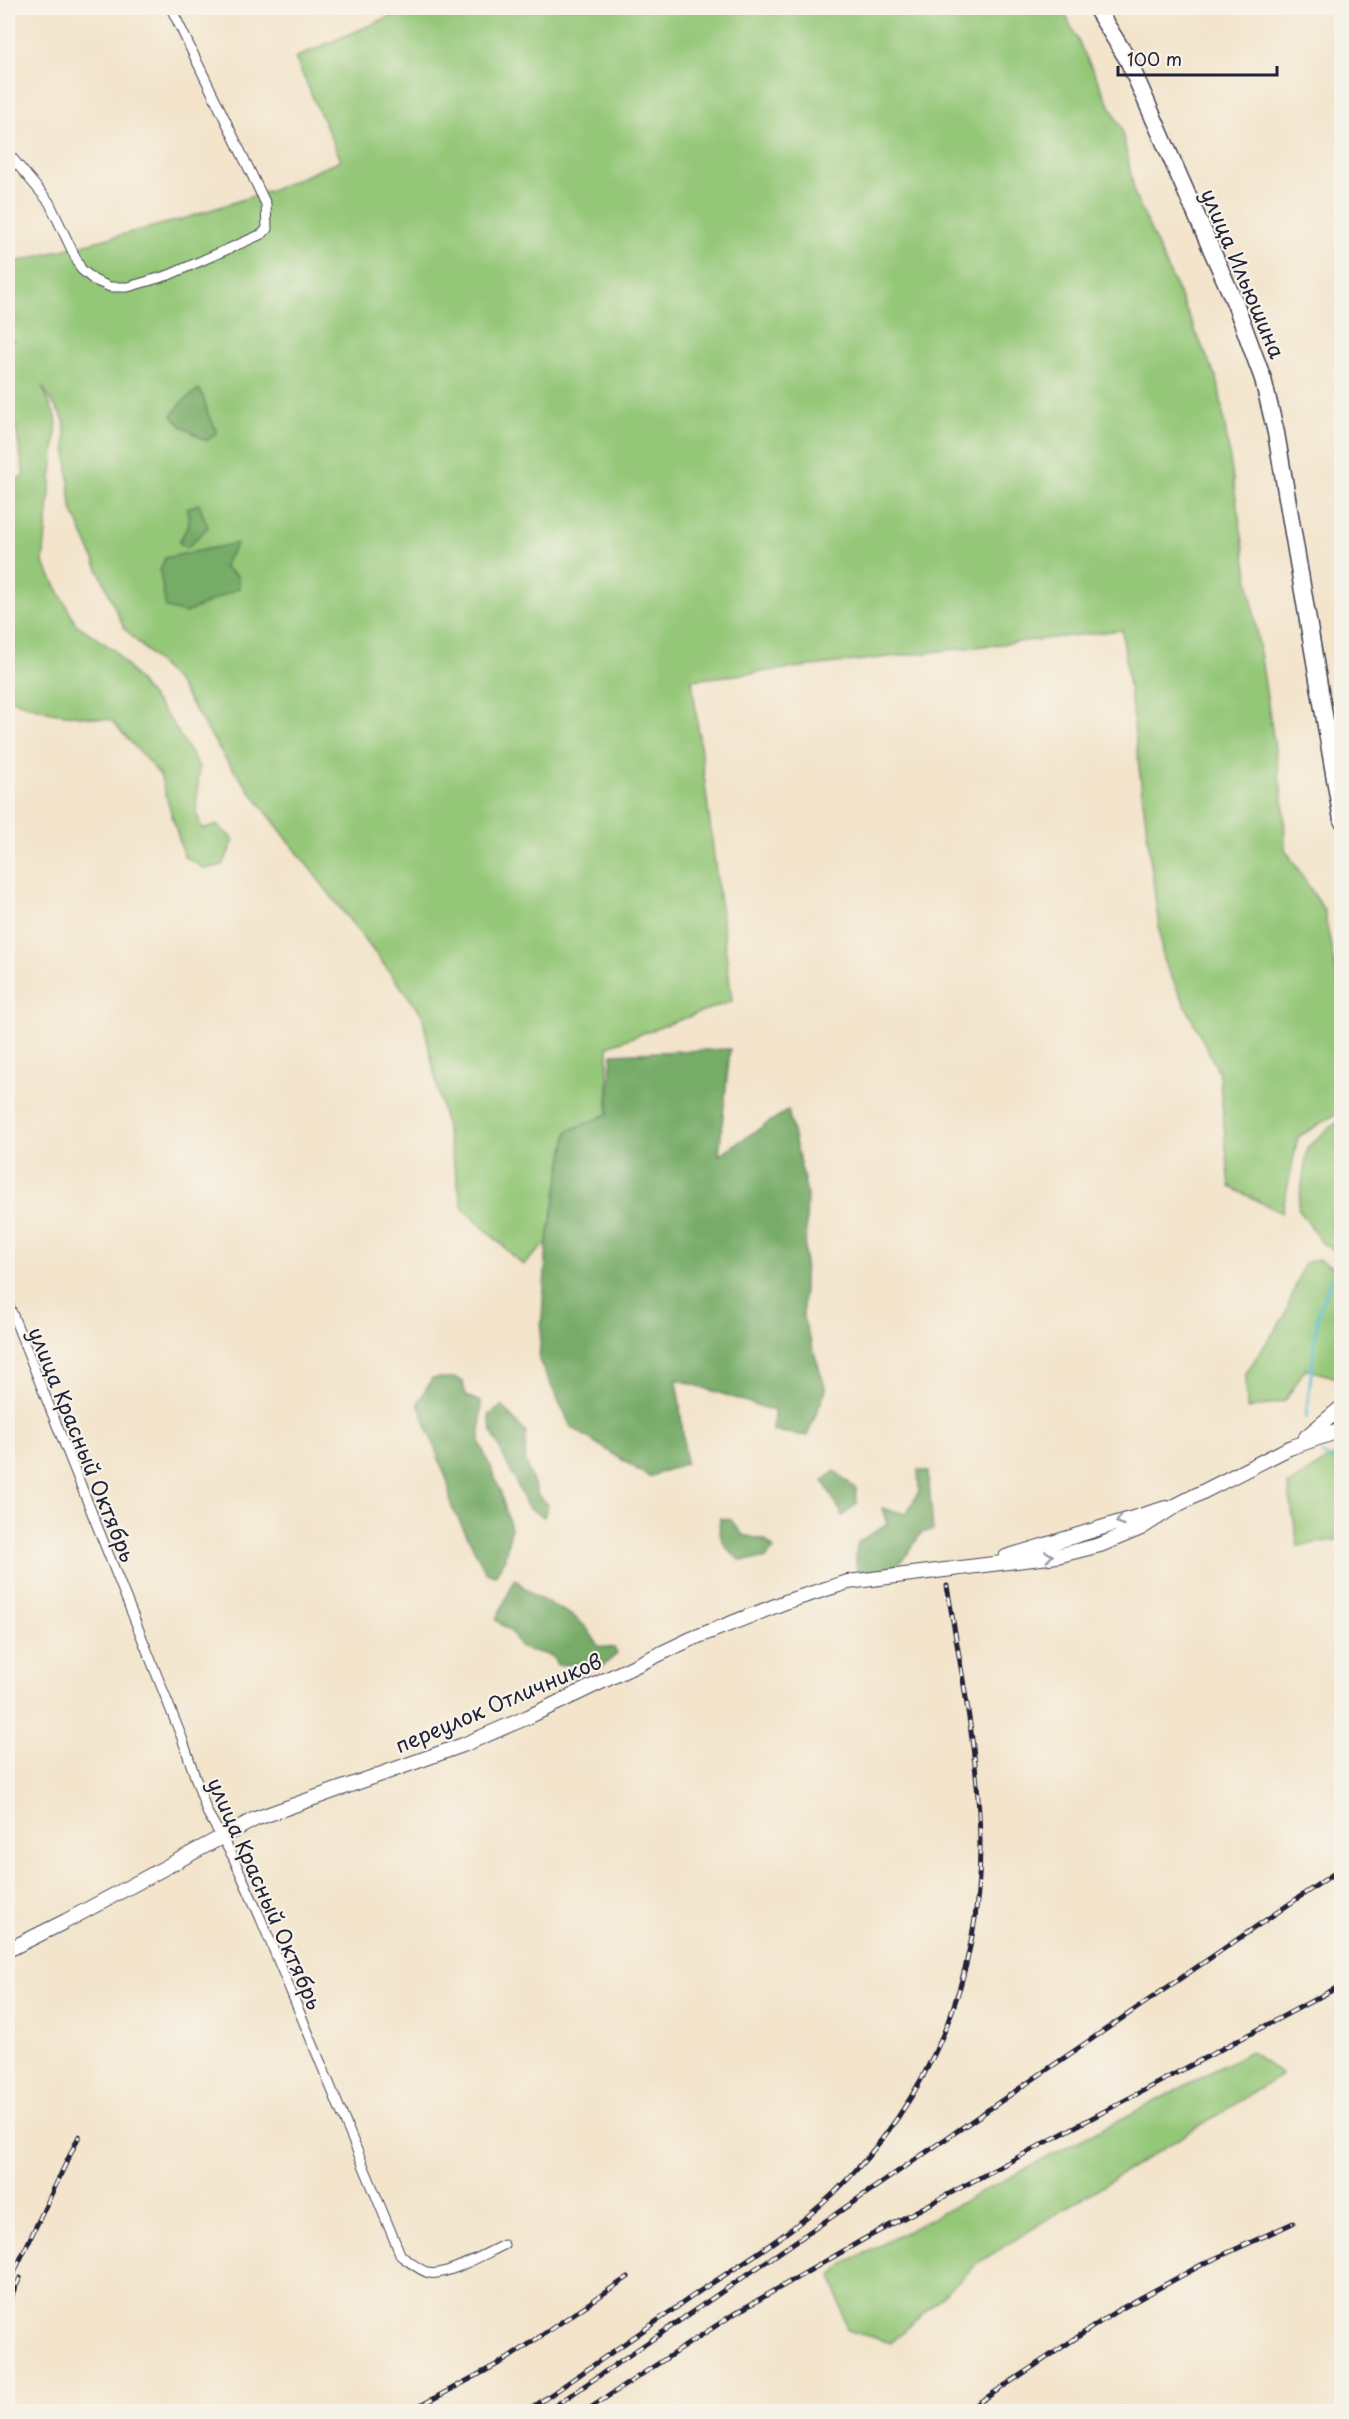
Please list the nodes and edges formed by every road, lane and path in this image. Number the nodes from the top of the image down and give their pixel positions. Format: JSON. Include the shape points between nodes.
{"nodes":[{"id":1,"x":171,"y":8,"type":"edge"},
{"id":2,"x":1096,"y":8,"type":"edge"},
{"id":3,"x":8,"y":153,"type":"edge"},
{"id":4,"x":1341,"y":820,"type":"edge"},
{"id":5,"x":8,"y":1303,"type":"edge"},
{"id":6,"x":1341,"y":1407,"type":"edge"},
{"id":7,"x":1341,"y":1430,"type":"edge"},
{"id":8,"x":1289,"y":1448,"type":"junction"},
{"id":9,"x":222,"y":1836,"type":"junction"},
{"id":10,"x":8,"y":1947,"type":"edge"},
{"id":11,"x":504,"y":2245,"type":"dead end"}],
"edges":[{"from":1,"to":3,"type":"street","via":[[266,204],[267,229],[262,234],[169,275],[128,287],[110,287],[81,269],[49,202]]},
{"from":2,"to":4,"type":"highway","name":"улица Ильюшина","via":[[1128,60],[1235,303],[1263,379]]},
{"from":5,"to":9,"type":"street","name":"улица Красный Октябрь","via":[[182,1738],[207,1812]]},
{"from":6,"to":8,"type":"main road"},
{"from":7,"to":8,"type":"main road"},
{"from":8,"to":9,"type":"main road","name":"переулок Отличников","via":[[1177,1505],[1048,1542],[991,1563],[848,1582],[795,1598],[691,1639],[463,1745],[300,1801]]},
{"from":9,"to":10,"type":"main road","name":"переулок Отличников","via":[[66,1922]]},
{"from":9,"to":11,"type":"street","name":"улица Красный Октябрь","via":[[260,1917],[401,2256],[431,2274]]}]}
